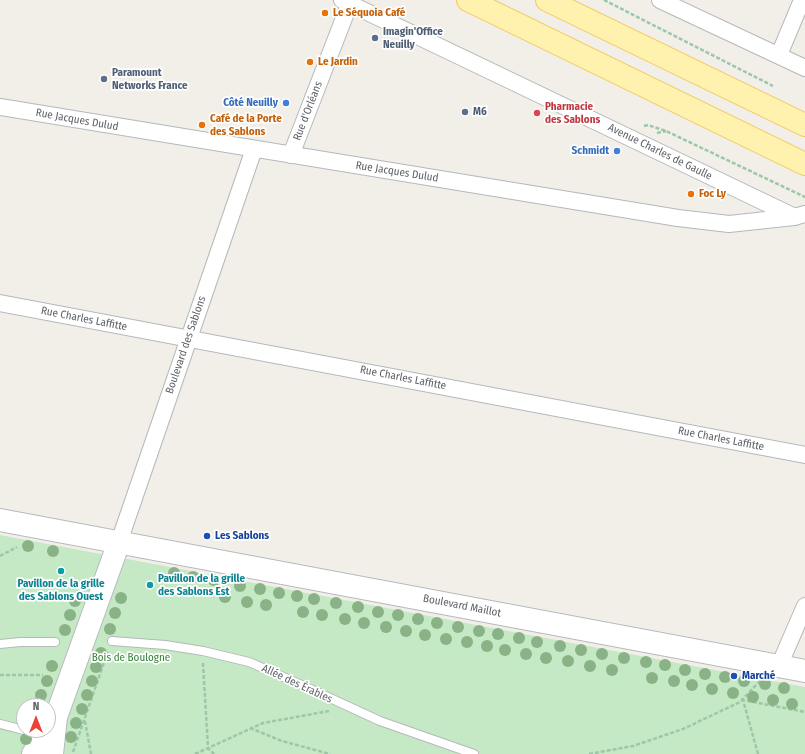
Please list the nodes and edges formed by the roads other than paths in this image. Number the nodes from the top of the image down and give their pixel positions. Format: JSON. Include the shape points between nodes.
{"nodes":[{"id":1,"x":468,"y":0,"type":"edge"},
{"id":2,"x":547,"y":0,"type":"edge"},
{"id":3,"x":660,"y":0,"type":"edge"},
{"id":4,"x":802,"y":0,"type":"edge"},
{"id":5,"x":347,"y":1,"type":"edge"},
{"id":6,"x":779,"y":56,"type":"junction"},
{"id":7,"x":805,"y":68,"type":"edge"},
{"id":8,"x":0,"y":107,"type":"edge"},
{"id":9,"x":805,"y":125,"type":"edge"},
{"id":10,"x":254,"y":149,"type":"junction"},
{"id":11,"x":291,"y":154,"type":"junction"},
{"id":12,"x":805,"y":164,"type":"edge"},
{"id":13,"x":801,"y":218,"type":"edge"},
{"id":14,"x":0,"y":303,"type":"edge"},
{"id":15,"x":188,"y":338,"type":"junction"},
{"id":16,"x":805,"y":455,"type":"edge"},
{"id":17,"x":0,"y":520,"type":"edge"},
{"id":18,"x":119,"y":542,"type":"junction"},
{"id":19,"x":805,"y":606,"type":"edge"},
{"id":20,"x":112,"y":641,"type":"road end"},
{"id":21,"x":55,"y":642,"type":"dead end"},
{"id":22,"x":0,"y":644,"type":"edge"},
{"id":23,"x":779,"y":666,"type":"junction"},
{"id":24,"x":805,"y":671,"type":"edge"},
{"id":25,"x":54,"y":698,"type":"edge"},
{"id":26,"x":0,"y":724,"type":"edge"},
{"id":27,"x":16,"y":726,"type":"edge"},
{"id":28,"x":38,"y":738,"type":"edge"},
{"id":29,"x":45,"y":738,"type":"edge"},
{"id":30,"x":33,"y":754,"type":"edge"},
{"id":31,"x":52,"y":754,"type":"edge"},
{"id":32,"x":474,"y":754,"type":"edge"}],
"edges":[{"from":1,"to":12,"type":"main road"},
{"from":2,"to":9,"type":"main road"},
{"from":3,"to":6,"type":"street"},
{"from":4,"to":6,"type":"street"},
{"from":5,"to":11,"type":"street","name":"Rue d'Orléans"},
{"from":5,"to":13,"type":"street","name":"Avenue Charles de Gaulle"},
{"from":6,"to":7,"type":"street"},
{"from":8,"to":10,"type":"street","name":"Rue Jacques Dulud"},
{"from":10,"to":11,"type":"street","name":"Rue Jacques Dulud"},
{"from":10,"to":15,"type":"street","name":"Boulevard des Sablons"},
{"from":11,"to":13,"type":"street","name":"Rue Jacques Dulud","via":[[678,218],[729,224]]},
{"from":14,"to":15,"type":"street","name":"Rue Charles Laffitte"},
{"from":15,"to":16,"type":"street","name":"Rue Charles Laffitte"},
{"from":15,"to":18,"type":"street","name":"Boulevard des Sablons"},
{"from":17,"to":18,"type":"main road","name":"Boulevard Maillot"},
{"from":18,"to":23,"type":"main road","name":"Boulevard Maillot"},
{"from":18,"to":25,"type":"main road"},
{"from":19,"to":23,"type":"street"},
{"from":20,"to":32,"type":"lane","name":"Allée des Érables","via":[[165,645],[249,662],[380,722]]},
{"from":21,"to":22,"type":"lane"},
{"from":23,"to":24,"type":"main road","name":"Boulevard Maillot"},
{"from":26,"to":27,"type":"lane"},
{"from":28,"to":30,"type":"main road"},
{"from":29,"to":31,"type":"main road"}]}
